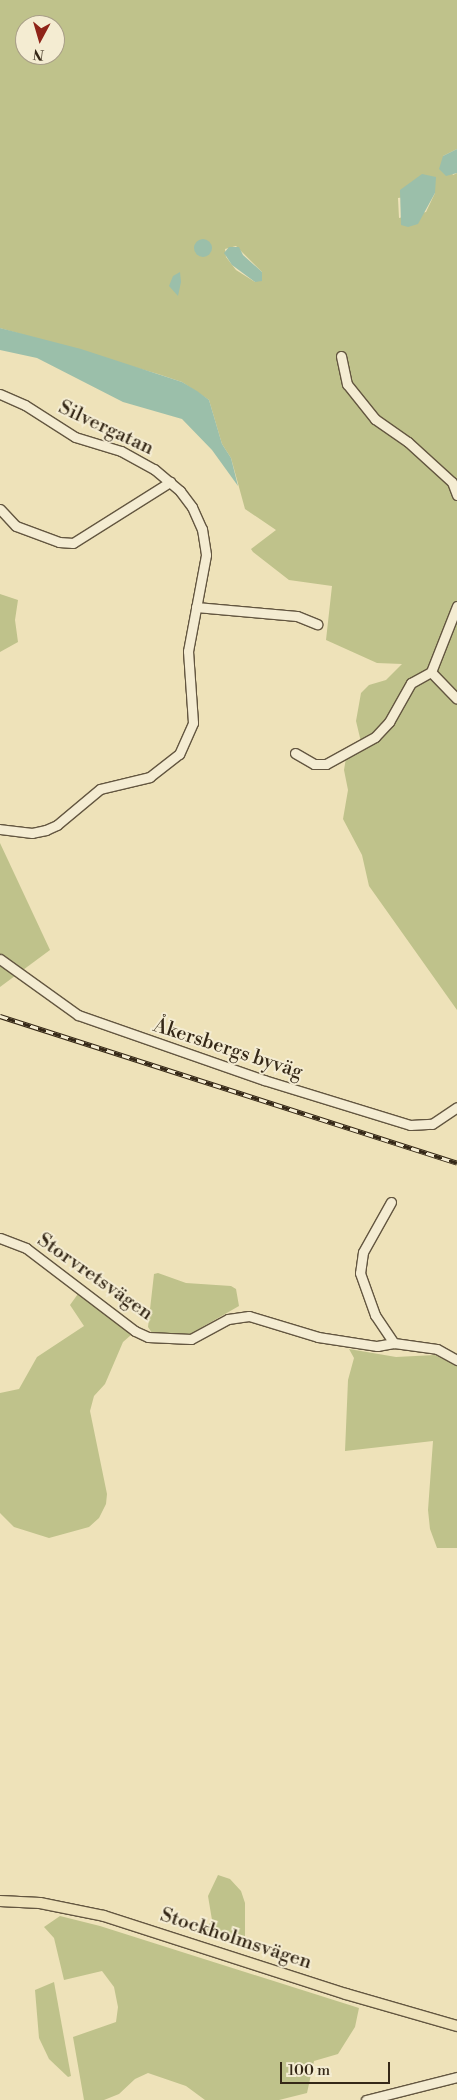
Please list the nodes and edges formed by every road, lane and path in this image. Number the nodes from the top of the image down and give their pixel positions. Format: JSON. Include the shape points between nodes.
{"nodes":[{"id":1,"x":341,"y":356,"type":"dead end"},
{"id":2,"x":0,"y":394,"type":"edge"},
{"id":3,"x":170,"y":482,"type":"junction"},
{"id":4,"x":457,"y":495,"type":"edge"},
{"id":5,"x":0,"y":509,"type":"edge"},
{"id":6,"x":457,"y":606,"type":"edge"},
{"id":7,"x":196,"y":607,"type":"junction"},
{"id":8,"x":317,"y":624,"type":"dead end"},
{"id":9,"x":431,"y":672,"type":"junction"},
{"id":10,"x":457,"y":700,"type":"edge"},
{"id":11,"x":295,"y":754,"type":"dead end"},
{"id":12,"x":0,"y":829,"type":"edge"},
{"id":13,"x":0,"y":959,"type":"edge"},
{"id":14,"x":457,"y":1107,"type":"edge"},
{"id":15,"x":391,"y":1202,"type":"dead end"},
{"id":16,"x":0,"y":1238,"type":"edge"},
{"id":17,"x":394,"y":1343,"type":"junction"},
{"id":18,"x":457,"y":1360,"type":"edge"},
{"id":19,"x":0,"y":1901,"type":"edge"},
{"id":20,"x":457,"y":2026,"type":"edge"},
{"id":21,"x":457,"y":2077,"type":"edge"},
{"id":22,"x":366,"y":2100,"type":"edge"}],
"edges":[{"from":1,"to":4,"type":"street","via":[[347,384],[375,419],[408,442],[446,477]]},
{"from":2,"to":3,"type":"street","name":"Silvergatan","via":[[25,405],[75,437],[137,459]]},
{"from":3,"to":5,"type":"street","via":[[73,543],[59,542],[16,526]]},
{"from":3,"to":7,"type":"street","name":"Silvergatan","via":[[192,507],[202,529],[206,569]]},
{"from":6,"to":9,"type":"street"},
{"from":7,"to":8,"type":"street","via":[[297,616]]},
{"from":7,"to":12,"type":"street","name":"Silvergatan","via":[[188,651],[194,717],[190,736],[179,754],[150,777],[100,789],[57,825],[46,830],[32,833]]},
{"from":9,"to":10,"type":"street"},
{"from":9,"to":11,"type":"street","via":[[410,683],[389,722],[375,738],[326,764],[314,764]]},
{"from":13,"to":14,"type":"street","name":"Åkersbergs byväg","via":[[78,1016],[264,1080],[410,1125],[432,1124]]},
{"from":15,"to":17,"type":"street","via":[[363,1252],[360,1273],[372,1308]]},
{"from":16,"to":17,"type":"street","name":"Storvretsvägen","via":[[26,1248],[135,1331],[148,1337],[191,1338],[228,1319],[249,1316],[318,1337],[377,1346]]},
{"from":17,"to":18,"type":"street","name":"Storvretsvägen","via":[[437,1349]]},
{"from":19,"to":20,"type":"main road","name":"Stockholmsvägen","via":[[40,1904],[104,1916],[355,1997]]},
{"from":21,"to":22,"type":"street"}]}
